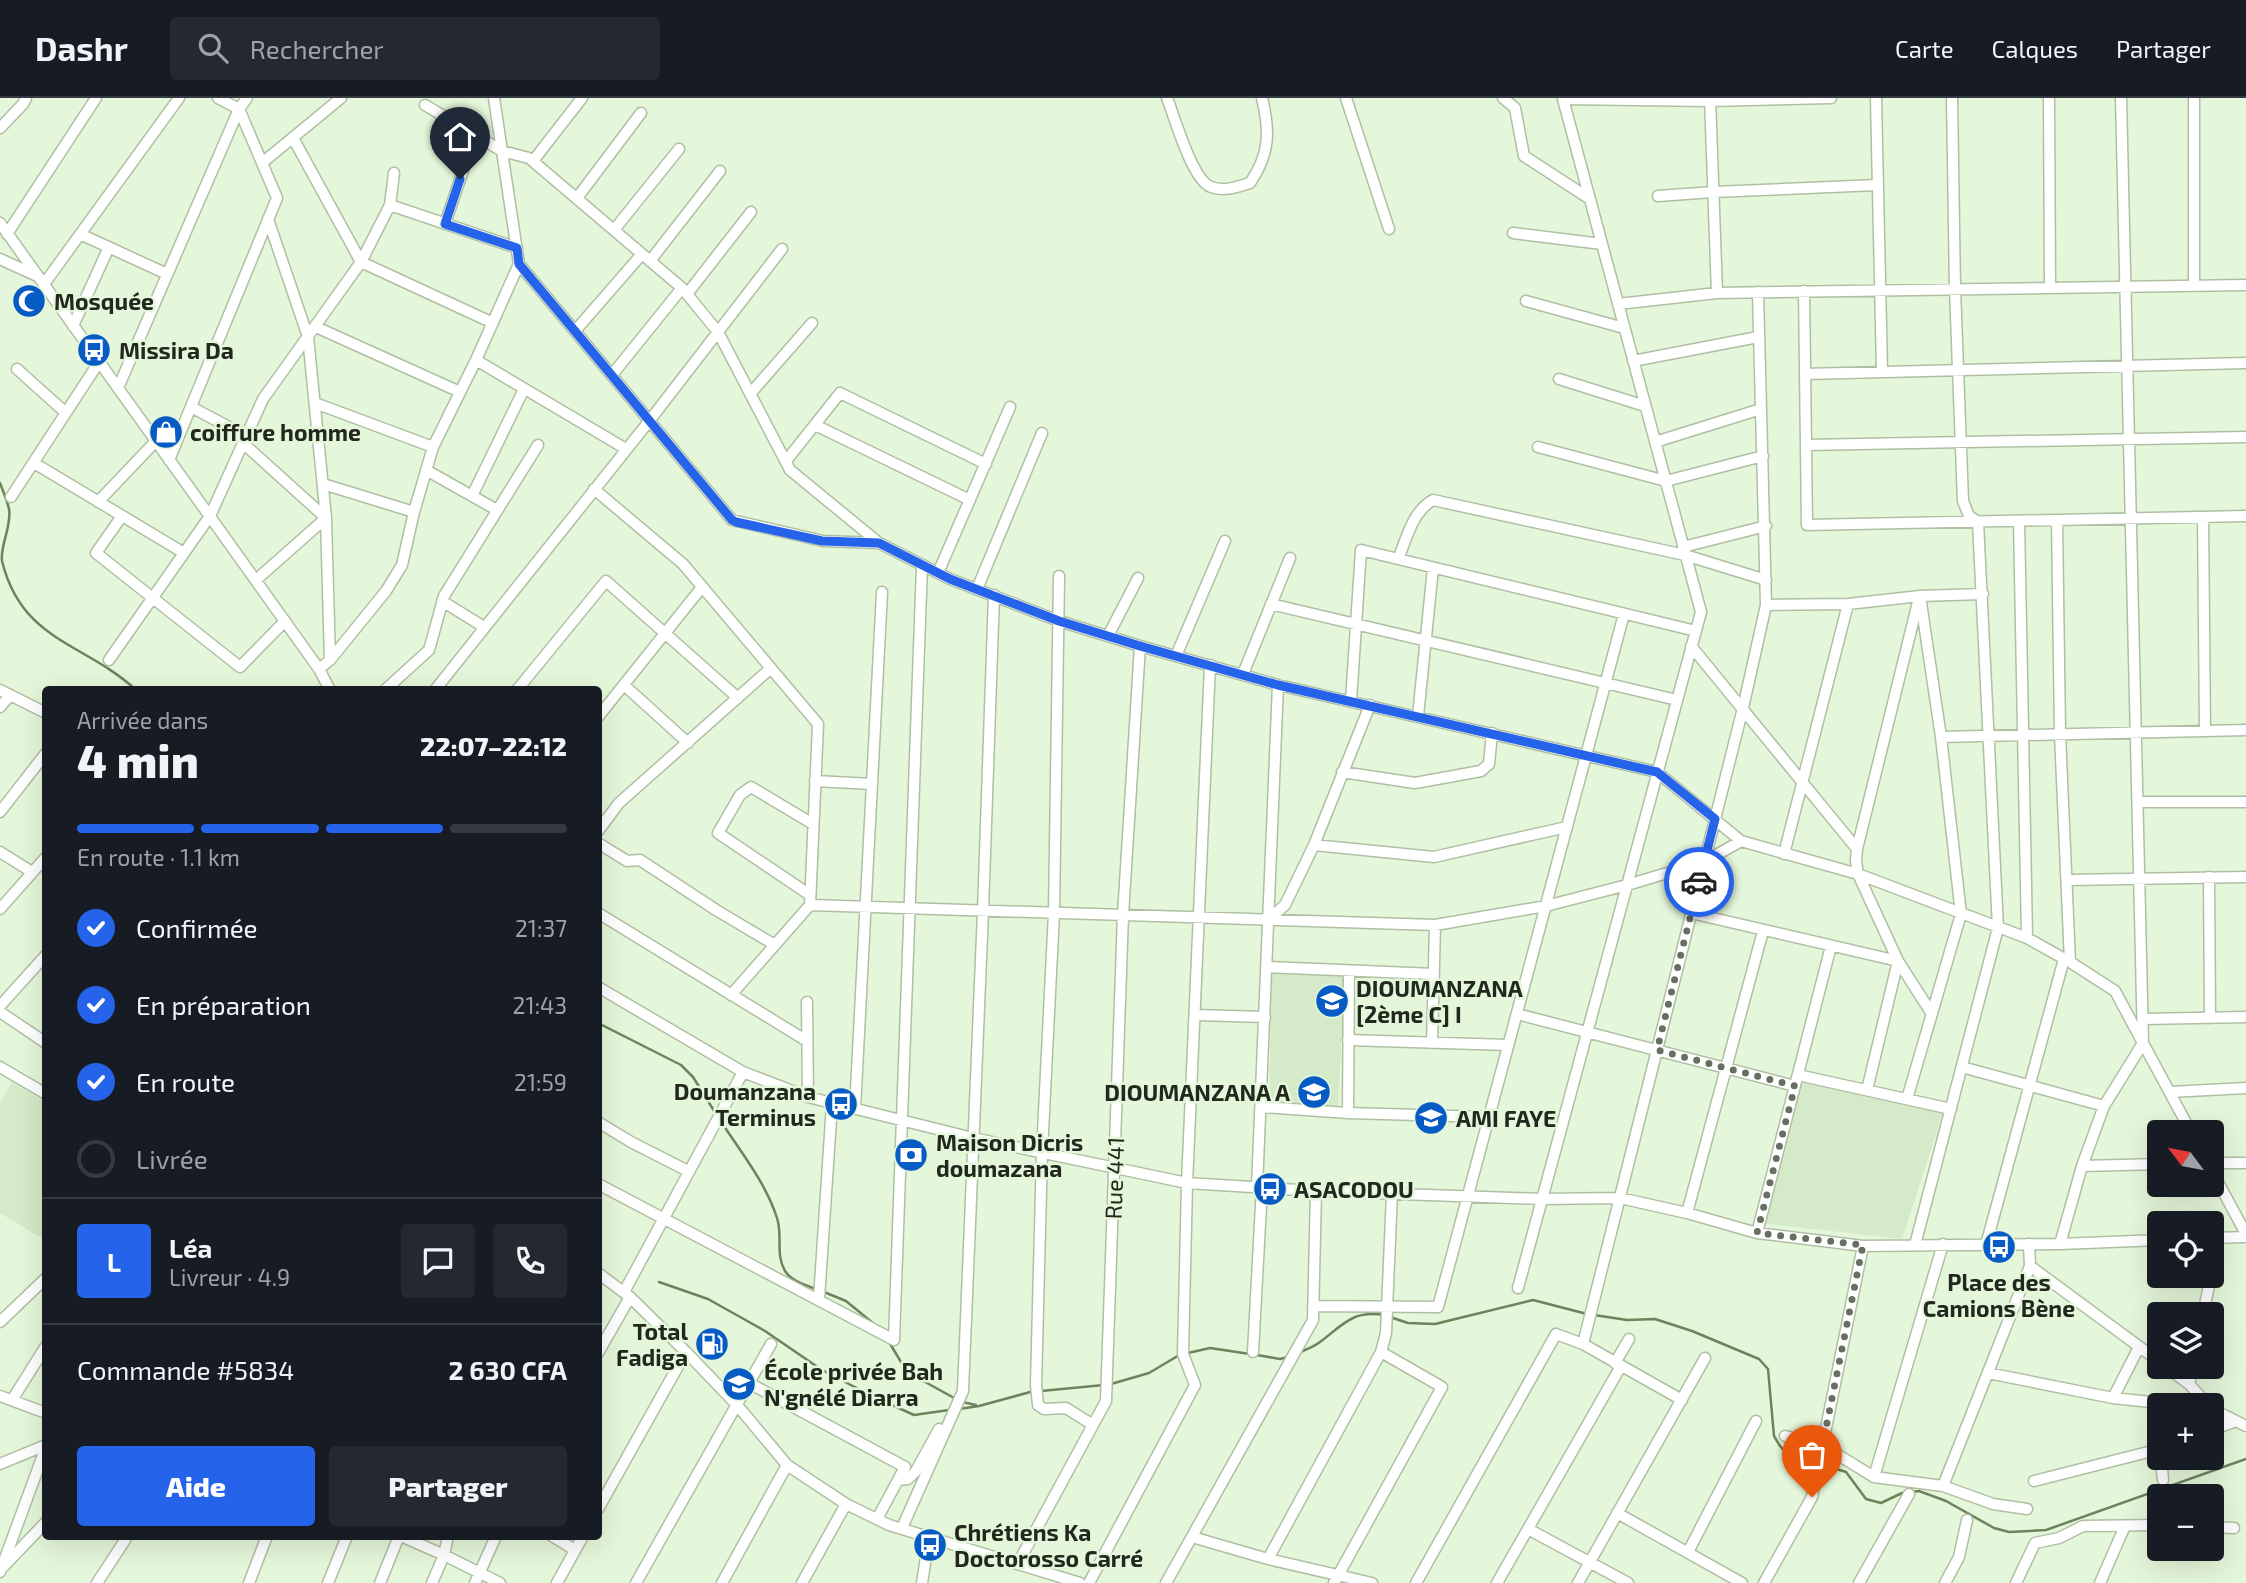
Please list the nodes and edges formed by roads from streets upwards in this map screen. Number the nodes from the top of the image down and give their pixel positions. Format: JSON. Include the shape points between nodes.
{"nodes":[{"id":1,"x":26,"y":98,"type":"edge"},
{"id":2,"x":96,"y":98,"type":"edge"},
{"id":3,"x":179,"y":98,"type":"edge"},
{"id":4,"x":218,"y":98,"type":"edge"},
{"id":5,"x":247,"y":98,"type":"edge"},
{"id":6,"x":341,"y":98,"type":"edge"},
{"id":7,"x":494,"y":98,"type":"edge"},
{"id":8,"x":582,"y":98,"type":"edge"},
{"id":9,"x":1167,"y":98,"type":"edge"},
{"id":10,"x":1262,"y":98,"type":"edge"},
{"id":11,"x":1346,"y":98,"type":"edge"},
{"id":12,"x":1503,"y":98,"type":"edge"},
{"id":13,"x":1831,"y":98,"type":"edge"},
{"id":14,"x":1875,"y":98,"type":"edge"},
{"id":15,"x":1952,"y":98,"type":"edge"},
{"id":16,"x":2049,"y":98,"type":"edge"},
{"id":17,"x":2121,"y":98,"type":"edge"},
{"id":18,"x":2194,"y":98,"type":"edge"},
{"id":19,"x":1710,"y":99,"type":"edge"},
{"id":20,"x":425,"y":105,"type":"dead end"},
{"id":21,"x":239,"y":109,"type":"junction"},
{"id":22,"x":641,"y":113,"type":"dead end"},
{"id":23,"x":0,"y":128,"type":"edge"},
{"id":24,"x":475,"y":135,"type":"junction"},
{"id":25,"x":293,"y":138,"type":"junction"},
{"id":26,"x":679,"y":149,"type":"dead end"},
{"id":27,"x":502,"y":151,"type":"junction"},
{"id":28,"x":533,"y":161,"type":"junction"},
{"id":29,"x":262,"y":163,"type":"junction"},
{"id":30,"x":720,"y":172,"type":"dead end"},
{"id":31,"x":394,"y":173,"type":"dead end"},
{"id":32,"x":1877,"y":185,"type":"junction"},
{"id":33,"x":1713,"y":192,"type":"junction"},
{"id":34,"x":1658,"y":196,"type":"dead end"},
{"id":35,"x":577,"y":198,"type":"junction"},
{"id":36,"x":1590,"y":199,"type":"junction"},
{"id":37,"x":390,"y":205,"type":"junction"},
{"id":38,"x":751,"y":212,"type":"dead end"},
{"id":39,"x":268,"y":219,"type":"junction"},
{"id":40,"x":0,"y":223,"type":"edge"},
{"id":41,"x":445,"y":224,"type":"junction"},
{"id":42,"x":1389,"y":229,"type":"dead end"},
{"id":43,"x":614,"y":230,"type":"junction"},
{"id":44,"x":1513,"y":233,"type":"dead end"},
{"id":45,"x":8,"y":234,"type":"junction"},
{"id":46,"x":80,"y":234,"type":"junction"},
{"id":47,"x":1602,"y":244,"type":"junction"},
{"id":48,"x":109,"y":247,"type":"junction"},
{"id":49,"x":517,"y":248,"type":"junction"},
{"id":50,"x":782,"y":248,"type":"dead end"},
{"id":51,"x":646,"y":257,"type":"junction"},
{"id":52,"x":0,"y":259,"type":"edge"},
{"id":53,"x":360,"y":262,"type":"junction"},
{"id":54,"x":519,"y":264,"type":"junction"},
{"id":55,"x":167,"y":274,"type":"junction"},
{"id":56,"x":41,"y":280,"type":"junction"},
{"id":57,"x":2246,"y":285,"type":"edge"},
{"id":58,"x":2194,"y":286,"type":"junction"},
{"id":59,"x":2125,"y":287,"type":"junction"},
{"id":60,"x":2050,"y":288,"type":"junction"},
{"id":61,"x":1955,"y":289,"type":"junction"},
{"id":62,"x":1880,"y":290,"type":"junction"},
{"id":63,"x":685,"y":291,"type":"junction"},
{"id":64,"x":1804,"y":291,"type":"junction"},
{"id":65,"x":1758,"y":292,"type":"junction"},
{"id":66,"x":1717,"y":293,"type":"junction"},
{"id":67,"x":1526,"y":302,"type":"dead end"},
{"id":68,"x":1618,"y":304,"type":"junction"},
{"id":69,"x":493,"y":323,"type":"junction"},
{"id":70,"x":812,"y":323,"type":"dead end"},
{"id":71,"x":73,"y":326,"type":"junction"},
{"id":72,"x":316,"y":327,"type":"junction"},
{"id":73,"x":1624,"y":327,"type":"junction"},
{"id":74,"x":575,"y":331,"type":"junction"},
{"id":75,"x":718,"y":332,"type":"junction"},
{"id":76,"x":308,"y":337,"type":"junction"},
{"id":77,"x":1758,"y":337,"type":"junction"},
{"id":78,"x":476,"y":360,"type":"junction"},
{"id":79,"x":1633,"y":361,"type":"junction"},
{"id":80,"x":99,"y":362,"type":"junction"},
{"id":81,"x":2246,"y":363,"type":"edge"},
{"id":82,"x":2127,"y":366,"type":"junction"},
{"id":83,"x":17,"y":369,"type":"dead end"},
{"id":84,"x":1958,"y":370,"type":"junction"},
{"id":85,"x":1882,"y":372,"type":"junction"},
{"id":86,"x":1805,"y":374,"type":"junction"},
{"id":87,"x":612,"y":375,"type":"junction"},
{"id":88,"x":1559,"y":379,"type":"dead end"},
{"id":89,"x":118,"y":388,"type":"junction"},
{"id":90,"x":524,"y":388,"type":"junction"},
{"id":91,"x":460,"y":391,"type":"junction"},
{"id":92,"x":750,"y":394,"type":"junction"},
{"id":93,"x":315,"y":403,"type":"junction"},
{"id":94,"x":1645,"y":406,"type":"junction"},
{"id":95,"x":191,"y":407,"type":"junction"},
{"id":96,"x":1010,"y":407,"type":"dead end"},
{"id":97,"x":1761,"y":409,"type":"junction"},
{"id":98,"x":66,"y":413,"type":"junction"},
{"id":99,"x":650,"y":420,"type":"junction"},
{"id":100,"x":815,"y":425,"type":"junction"},
{"id":101,"x":1042,"y":433,"type":"dead end"},
{"id":102,"x":2246,"y":437,"type":"edge"},
{"id":103,"x":244,"y":439,"type":"junction"},
{"id":104,"x":2129,"y":439,"type":"junction"},
{"id":105,"x":156,"y":440,"type":"junction"},
{"id":106,"x":1655,"y":442,"type":"junction"},
{"id":107,"x":1960,"y":443,"type":"junction"},
{"id":108,"x":537,"y":445,"type":"dead end"},
{"id":109,"x":1806,"y":445,"type":"junction"},
{"id":110,"x":433,"y":447,"type":"junction"},
{"id":111,"x":1538,"y":447,"type":"dead end"},
{"id":112,"x":626,"y":449,"type":"junction"},
{"id":113,"x":1763,"y":456,"type":"junction"},
{"id":114,"x":170,"y":460,"type":"junction"},
{"id":115,"x":786,"y":461,"type":"junction"},
{"id":116,"x":34,"y":463,"type":"junction"},
{"id":117,"x":986,"y":464,"type":"junction"},
{"id":118,"x":426,"y":470,"type":"junction"},
{"id":119,"x":1666,"y":481,"type":"junction"},
{"id":120,"x":323,"y":484,"type":"junction"},
{"id":121,"x":594,"y":489,"type":"junction"},
{"id":122,"x":472,"y":496,"type":"junction"},
{"id":123,"x":11,"y":497,"type":"dead end"},
{"id":124,"x":970,"y":500,"type":"junction"},
{"id":125,"x":99,"y":502,"type":"junction"},
{"id":126,"x":497,"y":510,"type":"junction"},
{"id":127,"x":414,"y":512,"type":"junction"},
{"id":128,"x":122,"y":516,"type":"junction"},
{"id":129,"x":209,"y":516,"type":"junction"},
{"id":130,"x":2246,"y":516,"type":"edge"},
{"id":131,"x":326,"y":517,"type":"junction"},
{"id":132,"x":2203,"y":517,"type":"junction"},
{"id":133,"x":2131,"y":519,"type":"junction"},
{"id":134,"x":2057,"y":520,"type":"junction"},
{"id":135,"x":2019,"y":521,"type":"junction"},
{"id":136,"x":1978,"y":522,"type":"junction"},
{"id":137,"x":1766,"y":526,"type":"junction"},
{"id":138,"x":1226,"y":541,"type":"dead end"},
{"id":139,"x":879,"y":543,"type":"junction"},
{"id":140,"x":1684,"y":551,"type":"junction"},
{"id":141,"x":184,"y":553,"type":"junction"},
{"id":142,"x":1290,"y":558,"type":"dead end"},
{"id":143,"x":1398,"y":559,"type":"junction"},
{"id":144,"x":922,"y":565,"type":"junction"},
{"id":145,"x":1433,"y":568,"type":"junction"},
{"id":146,"x":938,"y":573,"type":"junction"},
{"id":147,"x":1059,"y":576,"type":"dead end"},
{"id":148,"x":1139,"y":578,"type":"dead end"},
{"id":149,"x":256,"y":580,"type":"junction"},
{"id":150,"x":1766,"y":580,"type":"junction"},
{"id":151,"x":702,"y":587,"type":"junction"},
{"id":152,"x":977,"y":589,"type":"junction"},
{"id":153,"x":882,"y":592,"type":"dead end"},
{"id":154,"x":1983,"y":594,"type":"junction"},
{"id":155,"x":994,"y":595,"type":"junction"},
{"id":156,"x":1920,"y":596,"type":"junction"},
{"id":157,"x":152,"y":598,"type":"junction"},
{"id":158,"x":442,"y":601,"type":"junction"},
{"id":159,"x":1271,"y":604,"type":"junction"},
{"id":160,"x":1848,"y":604,"type":"junction"},
{"id":161,"x":1766,"y":605,"type":"junction"},
{"id":162,"x":1624,"y":614,"type":"junction"},
{"id":163,"x":285,"y":621,"type":"junction"},
{"id":164,"x":1059,"y":621,"type":"junction"},
{"id":165,"x":1357,"y":625,"type":"junction"},
{"id":166,"x":484,"y":627,"type":"junction"},
{"id":167,"x":1696,"y":631,"type":"junction"},
{"id":168,"x":665,"y":634,"type":"junction"},
{"id":169,"x":1108,"y":636,"type":"junction"},
{"id":170,"x":1426,"y":641,"type":"junction"},
{"id":171,"x":1140,"y":646,"type":"junction"},
{"id":172,"x":1691,"y":646,"type":"junction"},
{"id":173,"x":1176,"y":656,"type":"junction"},
{"id":174,"x":109,"y":660,"type":"dead end"},
{"id":175,"x":330,"y":660,"type":"junction"},
{"id":176,"x":1210,"y":665,"type":"junction"},
{"id":177,"x":771,"y":668,"type":"junction"},
{"id":178,"x":319,"y":669,"type":"junction"},
{"id":179,"x":1243,"y":674,"type":"junction"},
{"id":180,"x":1605,"y":683,"type":"junction"},
{"id":181,"x":624,"y":685,"type":"junction"},
{"id":182,"x":1278,"y":685,"type":"junction"},
{"id":183,"x":328,"y":686,"type":"edge"},
{"id":184,"x":389,"y":686,"type":"edge"},
{"id":185,"x":438,"y":686,"type":"edge"},
{"id":186,"x":520,"y":686,"type":"edge"},
{"id":187,"x":5,"y":692,"type":"edge"},
{"id":188,"x":738,"y":698,"type":"junction"},
{"id":189,"x":1677,"y":700,"type":"junction"},
{"id":190,"x":1351,"y":701,"type":"junction"},
{"id":191,"x":1370,"y":705,"type":"junction"},
{"id":192,"x":0,"y":708,"type":"edge"},
{"id":193,"x":1743,"y":708,"type":"junction"},
{"id":194,"x":42,"y":711,"type":"edge"},
{"id":195,"x":602,"y":712,"type":"edge"},
{"id":196,"x":1418,"y":716,"type":"junction"},
{"id":197,"x":2246,"y":730,"type":"edge"},
{"id":198,"x":2205,"y":731,"type":"junction"},
{"id":199,"x":2136,"y":732,"type":"junction"},
{"id":200,"x":1492,"y":733,"type":"junction"},
{"id":201,"x":2060,"y":734,"type":"junction"},
{"id":202,"x":2022,"y":735,"type":"junction"},
{"id":203,"x":1990,"y":736,"type":"junction"},
{"id":204,"x":1941,"y":737,"type":"junction"},
{"id":205,"x":688,"y":743,"type":"junction"},
{"id":206,"x":1586,"y":755,"type":"junction"},
{"id":207,"x":42,"y":758,"type":"edge"},
{"id":208,"x":1342,"y":772,"type":"junction"},
{"id":209,"x":1657,"y":772,"type":"junction"},
{"id":210,"x":815,"y":781,"type":"junction"},
{"id":211,"x":1802,"y":782,"type":"junction"},
{"id":212,"x":872,"y":783,"type":"junction"},
{"id":213,"x":2137,"y":802,"type":"junction"},
{"id":214,"x":2246,"y":802,"type":"edge"},
{"id":215,"x":0,"y":813,"type":"edge"},
{"id":216,"x":1715,"y":819,"type":"junction"},
{"id":217,"x":813,"y":824,"type":"junction"},
{"id":218,"x":602,"y":826,"type":"edge"},
{"id":219,"x":1566,"y":827,"type":"junction"},
{"id":220,"x":1741,"y":841,"type":"junction"},
{"id":221,"x":602,"y":845,"type":"edge"},
{"id":222,"x":1314,"y":845,"type":"junction"},
{"id":223,"x":1857,"y":849,"type":"junction"},
{"id":224,"x":0,"y":852,"type":"edge"},
{"id":225,"x":1784,"y":854,"type":"junction"},
{"id":226,"x":42,"y":861,"type":"edge"},
{"id":227,"x":1704,"y":862,"type":"junction"},
{"id":228,"x":32,"y":872,"type":"junction"},
{"id":229,"x":1858,"y":874,"type":"junction"},
{"id":230,"x":2209,"y":877,"type":"junction"},
{"id":231,"x":2246,"y":877,"type":"edge"},
{"id":232,"x":2139,"y":879,"type":"junction"},
{"id":233,"x":2068,"y":880,"type":"junction"},
{"id":234,"x":1627,"y":886,"type":"junction"},
{"id":235,"x":810,"y":900,"type":"junction"},
{"id":236,"x":1546,"y":906,"type":"junction"},
{"id":237,"x":866,"y":907,"type":"junction"},
{"id":238,"x":910,"y":908,"type":"junction"},
{"id":239,"x":0,"y":909,"type":"edge"},
{"id":240,"x":983,"y":911,"type":"junction"},
{"id":241,"x":1692,"y":912,"type":"junction"},
{"id":242,"x":1054,"y":913,"type":"junction"},
{"id":243,"x":1961,"y":914,"type":"junction"},
{"id":244,"x":602,"y":915,"type":"edge"},
{"id":245,"x":1123,"y":915,"type":"junction"},
{"id":246,"x":1199,"y":918,"type":"junction"},
{"id":247,"x":1268,"y":920,"type":"junction"},
{"id":248,"x":1436,"y":925,"type":"junction"},
{"id":249,"x":1998,"y":928,"type":"junction"},
{"id":250,"x":1763,"y":931,"type":"junction"},
{"id":251,"x":2027,"y":938,"type":"junction"},
{"id":252,"x":775,"y":945,"type":"junction"},
{"id":253,"x":1831,"y":946,"type":"junction"},
{"id":254,"x":42,"y":959,"type":"edge"},
{"id":255,"x":2067,"y":960,"type":"junction"},
{"id":256,"x":1898,"y":961,"type":"junction"},
{"id":257,"x":1267,"y":967,"type":"junction"},
{"id":258,"x":1349,"y":971,"type":"junction"},
{"id":259,"x":1434,"y":974,"type":"junction"},
{"id":260,"x":602,"y":989,"type":"edge"},
{"id":261,"x":731,"y":995,"type":"junction"},
{"id":262,"x":807,"y":1002,"type":"dead end"},
{"id":263,"x":0,"y":1006,"type":"edge"},
{"id":264,"x":0,"y":1012,"type":"edge"},
{"id":265,"x":1517,"y":1014,"type":"junction"},
{"id":266,"x":1932,"y":1014,"type":"junction"},
{"id":267,"x":1195,"y":1015,"type":"junction"},
{"id":268,"x":1265,"y":1017,"type":"junction"},
{"id":269,"x":2246,"y":1017,"type":"edge"},
{"id":270,"x":2210,"y":1018,"type":"junction"},
{"id":271,"x":2143,"y":1019,"type":"junction"},
{"id":272,"x":1587,"y":1032,"type":"junction"},
{"id":273,"x":42,"y":1040,"type":"edge"},
{"id":274,"x":1348,"y":1040,"type":"junction"},
{"id":275,"x":807,"y":1041,"type":"junction"},
{"id":276,"x":1432,"y":1043,"type":"junction"},
{"id":277,"x":2143,"y":1043,"type":"junction"},
{"id":278,"x":1508,"y":1045,"type":"junction"},
{"id":279,"x":1657,"y":1050,"type":"junction"},
{"id":280,"x":0,"y":1067,"type":"edge"},
{"id":281,"x":1962,"y":1067,"type":"junction"},
{"id":282,"x":1726,"y":1068,"type":"junction"},
{"id":283,"x":743,"y":1072,"type":"junction"},
{"id":284,"x":1796,"y":1080,"type":"junction"},
{"id":285,"x":2029,"y":1085,"type":"junction"},
{"id":286,"x":2246,"y":1088,"type":"edge"},
{"id":287,"x":1867,"y":1090,"type":"junction"},
{"id":288,"x":42,"y":1092,"type":"edge"},
{"id":289,"x":2170,"y":1092,"type":"junction"},
{"id":290,"x":808,"y":1097,"type":"junction"},
{"id":291,"x":1907,"y":1099,"type":"junction"},
{"id":292,"x":832,"y":1104,"type":"junction"},
{"id":293,"x":2104,"y":1106,"type":"junction"},
{"id":294,"x":1262,"y":1107,"type":"junction"},
{"id":295,"x":1951,"y":1109,"type":"junction"},
{"id":296,"x":855,"y":1110,"type":"junction"},
{"id":297,"x":1348,"y":1113,"type":"junction"},
{"id":298,"x":1489,"y":1117,"type":"junction"},
{"id":299,"x":902,"y":1120,"type":"junction"},
{"id":300,"x":2185,"y":1120,"type":"edge"},
{"id":301,"x":602,"y":1124,"type":"edge"},
{"id":302,"x":973,"y":1138,"type":"junction"},
{"id":303,"x":1042,"y":1152,"type":"junction"},
{"id":304,"x":2224,"y":1163,"type":"edge"},
{"id":305,"x":2246,"y":1163,"type":"edge"},
{"id":306,"x":2147,"y":1164,"type":"edge"},
{"id":307,"x":2082,"y":1166,"type":"junction"},
{"id":308,"x":1115,"y":1169,"type":"junction"},
{"id":309,"x":688,"y":1171,"type":"junction"},
{"id":310,"x":1187,"y":1183,"type":"junction"},
{"id":311,"x":602,"y":1186,"type":"edge"},
{"id":312,"x":1260,"y":1187,"type":"junction"},
{"id":313,"x":1316,"y":1191,"type":"junction"},
{"id":314,"x":1392,"y":1194,"type":"junction"},
{"id":315,"x":2224,"y":1194,"type":"edge"},
{"id":316,"x":1468,"y":1195,"type":"junction"},
{"id":317,"x":1620,"y":1198,"type":"junction"},
{"id":318,"x":1542,"y":1199,"type":"junction"},
{"id":319,"x":1687,"y":1213,"type":"junction"},
{"id":320,"x":663,"y":1218,"type":"junction"},
{"id":321,"x":1757,"y":1233,"type":"junction"},
{"id":322,"x":2246,"y":1236,"type":"edge"},
{"id":323,"x":2224,"y":1237,"type":"edge"},
{"id":324,"x":2147,"y":1241,"type":"edge"},
{"id":325,"x":1943,"y":1244,"type":"junction"},
{"id":326,"x":2029,"y":1244,"type":"junction"},
{"id":327,"x":2060,"y":1244,"type":"junction"},
{"id":328,"x":1863,"y":1245,"type":"junction"},
{"id":329,"x":1915,"y":1245,"type":"junction"},
{"id":330,"x":1986,"y":1245,"type":"junction"},
{"id":331,"x":2030,"y":1266,"type":"junction"},
{"id":332,"x":602,"y":1276,"type":"edge"},
{"id":333,"x":42,"y":1282,"type":"edge"},
{"id":334,"x":1518,"y":1288,"type":"dead end"},
{"id":335,"x":627,"y":1294,"type":"junction"},
{"id":336,"x":819,"y":1300,"type":"junction"},
{"id":337,"x":1313,"y":1306,"type":"junction"},
{"id":338,"x":1388,"y":1308,"type":"junction"},
{"id":339,"x":0,"y":1322,"type":"edge"},
{"id":340,"x":1629,"y":1339,"type":"dead end"},
{"id":341,"x":771,"y":1344,"type":"dead end"},
{"id":342,"x":1583,"y":1344,"type":"junction"},
{"id":343,"x":602,"y":1345,"type":"edge"},
{"id":344,"x":2139,"y":1347,"type":"junction"},
{"id":345,"x":42,"y":1352,"type":"edge"},
{"id":346,"x":686,"y":1352,"type":"junction"},
{"id":347,"x":1253,"y":1352,"type":"dead end"},
{"id":348,"x":1381,"y":1352,"type":"junction"},
{"id":349,"x":2147,"y":1353,"type":"edge"},
{"id":350,"x":1705,"y":1358,"type":"dead end"},
{"id":351,"x":1618,"y":1364,"type":"junction"},
{"id":352,"x":1988,"y":1373,"type":"junction"},
{"id":353,"x":2182,"y":1379,"type":"edge"},
{"id":354,"x":2190,"y":1379,"type":"edge"},
{"id":355,"x":750,"y":1383,"type":"junction"},
{"id":356,"x":2189,"y":1384,"type":"junction"},
{"id":357,"x":2197,"y":1393,"type":"edge"},
{"id":358,"x":0,"y":1396,"type":"edge"},
{"id":359,"x":2113,"y":1398,"type":"junction"},
{"id":360,"x":1682,"y":1400,"type":"junction"},
{"id":361,"x":12,"y":1401,"type":"junction"},
{"id":362,"x":2147,"y":1402,"type":"edge"},
{"id":363,"x":737,"y":1405,"type":"junction"},
{"id":364,"x":42,"y":1412,"type":"edge"},
{"id":365,"x":2224,"y":1414,"type":"edge"},
{"id":366,"x":1756,"y":1421,"type":"dead end"},
{"id":367,"x":2241,"y":1423,"type":"edge"},
{"id":368,"x":1093,"y":1425,"type":"junction"},
{"id":369,"x":940,"y":1429,"type":"dead end"},
{"id":370,"x":1785,"y":1436,"type":"dead end"},
{"id":371,"x":1822,"y":1445,"type":"junction"},
{"id":372,"x":42,"y":1448,"type":"edge"},
{"id":373,"x":2147,"y":1452,"type":"edge"},
{"id":374,"x":42,"y":1457,"type":"edge"},
{"id":375,"x":0,"y":1464,"type":"edge"},
{"id":376,"x":787,"y":1465,"type":"junction"},
{"id":377,"x":2162,"y":1470,"type":"edge"},
{"id":378,"x":1874,"y":1477,"type":"junction"},
{"id":379,"x":898,"y":1480,"type":"junction"},
{"id":380,"x":2034,"y":1480,"type":"dead end"},
{"id":381,"x":2163,"y":1480,"type":"dead end"},
{"id":382,"x":1943,"y":1486,"type":"junction"},
{"id":383,"x":1909,"y":1494,"type":"dead end"},
{"id":384,"x":602,"y":1502,"type":"edge"},
{"id":385,"x":846,"y":1504,"type":"junction"},
{"id":386,"x":2027,"y":1509,"type":"dead end"},
{"id":387,"x":1617,"y":1513,"type":"junction"},
{"id":388,"x":877,"y":1519,"type":"junction"},
{"id":389,"x":1967,"y":1520,"type":"dead end"},
{"id":390,"x":2147,"y":1525,"type":"edge"},
{"id":391,"x":42,"y":1526,"type":"edge"},
{"id":392,"x":2125,"y":1526,"type":"junction"},
{"id":393,"x":902,"y":1528,"type":"junction"},
{"id":394,"x":2224,"y":1528,"type":"edge"},
{"id":395,"x":2234,"y":1528,"type":"dead end"},
{"id":396,"x":1528,"y":1529,"type":"junction"},
{"id":397,"x":929,"y":1537,"type":"junction"},
{"id":398,"x":1192,"y":1537,"type":"junction"},
{"id":399,"x":124,"y":1540,"type":"edge"},
{"id":400,"x":265,"y":1540,"type":"edge"},
{"id":401,"x":345,"y":1540,"type":"edge"},
{"id":402,"x":398,"y":1540,"type":"edge"},
{"id":403,"x":409,"y":1540,"type":"edge"},
{"id":404,"x":447,"y":1540,"type":"edge"},
{"id":405,"x":494,"y":1540,"type":"edge"},
{"id":406,"x":559,"y":1540,"type":"edge"},
{"id":407,"x":581,"y":1540,"type":"edge"},
{"id":408,"x":575,"y":1550,"type":"junction"},
{"id":409,"x":1688,"y":1552,"type":"junction"},
{"id":410,"x":444,"y":1555,"type":"junction"},
{"id":411,"x":1268,"y":1559,"type":"junction"},
{"id":412,"x":1590,"y":1562,"type":"junction"},
{"id":413,"x":1018,"y":1563,"type":"junction"},
{"id":414,"x":1,"y":1570,"type":"edge"},
{"id":415,"x":479,"y":1572,"type":"junction"},
{"id":416,"x":1336,"y":1579,"type":"edge"},
{"id":417,"x":1066,"y":1581,"type":"edge"},
{"id":418,"x":97,"y":1583,"type":"edge"},
{"id":419,"x":249,"y":1583,"type":"edge"},
{"id":420,"x":328,"y":1583,"type":"edge"},
{"id":421,"x":380,"y":1583,"type":"edge"},
{"id":422,"x":432,"y":1583,"type":"edge"},
{"id":423,"x":475,"y":1583,"type":"edge"},
{"id":424,"x":500,"y":1583,"type":"edge"},
{"id":425,"x":557,"y":1583,"type":"edge"},
{"id":426,"x":636,"y":1583,"type":"edge"},
{"id":427,"x":722,"y":1583,"type":"edge"},
{"id":428,"x":802,"y":1583,"type":"edge"},
{"id":429,"x":922,"y":1583,"type":"edge"},
{"id":430,"x":1080,"y":1583,"type":"edge"},
{"id":431,"x":1089,"y":1583,"type":"edge"},
{"id":432,"x":1166,"y":1583,"type":"edge"},
{"id":433,"x":1372,"y":1583,"type":"edge"},
{"id":434,"x":1416,"y":1583,"type":"edge"},
{"id":435,"x":1497,"y":1583,"type":"edge"},
{"id":436,"x":1578,"y":1583,"type":"edge"},
{"id":437,"x":1628,"y":1583,"type":"edge"},
{"id":438,"x":1742,"y":1583,"type":"edge"},
{"id":439,"x":1764,"y":1583,"type":"edge"},
{"id":440,"x":1859,"y":1583,"type":"edge"},
{"id":441,"x":1945,"y":1583,"type":"edge"},
{"id":442,"x":2016,"y":1583,"type":"edge"},
{"id":443,"x":2100,"y":1583,"type":"edge"}],
"edges":[{"from":1,"to":23,"type":"street"},
{"from":2,"to":45,"type":"street"},
{"from":3,"to":46,"type":"street"},
{"from":4,"to":21,"type":"street"},
{"from":5,"to":21,"type":"street"},
{"from":6,"to":25,"type":"street"},
{"from":7,"to":27,"type":"street"},
{"from":8,"to":28,"type":"street"},
{"from":9,"to":10,"type":"street","via":[[1196,174],[1209,187],[1227,189],[1250,183],[1260,169],[1268,142]]},
{"from":11,"to":42,"type":"street"},
{"from":12,"to":36,"type":"street","via":[[1515,108],[1524,156]]},
{"from":13,"to":19,"type":"street"},
{"from":14,"to":32,"type":"street"},
{"from":15,"to":61,"type":"street"},
{"from":16,"to":60,"type":"street"},
{"from":17,"to":59,"type":"street"},
{"from":18,"to":58,"type":"street"},
{"from":19,"to":33,"type":"street"},
{"from":19,"to":36,"type":"street","via":[[1563,99]]},
{"from":20,"to":24,"type":"street"},
{"from":21,"to":29,"type":"street"},
{"from":21,"to":55,"type":"street"},
{"from":22,"to":35,"type":"street"},
{"from":24,"to":27,"type":"street"},
{"from":24,"to":41,"type":"street"},
{"from":25,"to":29,"type":"street"},
{"from":25,"to":53,"type":"street"},
{"from":26,"to":43,"type":"street"},
{"from":27,"to":28,"type":"street"},
{"from":27,"to":49,"type":"street"},
{"from":28,"to":35,"type":"street"},
{"from":29,"to":39,"type":"street","via":[[277,198]]},
{"from":30,"to":51,"type":"street"},
{"from":31,"to":37,"type":"street"},
{"from":32,"to":33,"type":"street"},
{"from":32,"to":62,"type":"street"},
{"from":33,"to":34,"type":"street"},
{"from":33,"to":66,"type":"street"},
{"from":35,"to":43,"type":"street"},
{"from":36,"to":47,"type":"street"},
{"from":37,"to":41,"type":"street"},
{"from":37,"to":53,"type":"street"},
{"from":38,"to":63,"type":"street"},
{"from":39,"to":76,"type":"street"},
{"from":39,"to":95,"type":"street"},
{"from":40,"to":45,"type":"street"},
{"from":41,"to":49,"type":"street"},
{"from":43,"to":51,"type":"street"},
{"from":44,"to":47,"type":"street"},
{"from":45,"to":56,"type":"street"},
{"from":46,"to":48,"type":"street"},
{"from":46,"to":56,"type":"street"},
{"from":47,"to":68,"type":"street"},
{"from":48,"to":55,"type":"street"},
{"from":48,"to":71,"type":"street"},
{"from":49,"to":54,"type":"street"},
{"from":50,"to":75,"type":"street"},
{"from":51,"to":63,"type":"street"},
{"from":51,"to":74,"type":"street"},
{"from":52,"to":56,"type":"street"},
{"from":53,"to":69,"type":"street"},
{"from":53,"to":72,"type":"street"},
{"from":54,"to":69,"type":"street"},
{"from":54,"to":74,"type":"street"},
{"from":55,"to":89,"type":"street"},
{"from":56,"to":71,"type":"street"},
{"from":57,"to":58,"type":"street"},
{"from":58,"to":59,"type":"street"},
{"from":59,"to":60,"type":"street"},
{"from":59,"to":82,"type":"street"},
{"from":60,"to":61,"type":"street"},
{"from":61,"to":62,"type":"street"},
{"from":61,"to":84,"type":"street"},
{"from":62,"to":64,"type":"street"},
{"from":62,"to":85,"type":"street"},
{"from":63,"to":75,"type":"street"},
{"from":63,"to":87,"type":"street"},
{"from":64,"to":65,"type":"street"},
{"from":64,"to":86,"type":"street"},
{"from":65,"to":66,"type":"street"},
{"from":65,"to":77,"type":"street"},
{"from":66,"to":68,"type":"street"},
{"from":67,"to":73,"type":"street"},
{"from":68,"to":73,"type":"street"},
{"from":69,"to":78,"type":"street"},
{"from":70,"to":92,"type":"street"},
{"from":71,"to":80,"type":"street"},
{"from":72,"to":76,"type":"street"},
{"from":72,"to":91,"type":"street"},
{"from":73,"to":79,"type":"street"},
{"from":74,"to":87,"type":"street"},
{"from":75,"to":92,"type":"street"},
{"from":75,"to":99,"type":"street"},
{"from":76,"to":93,"type":"street"},
{"from":76,"to":103,"type":"street","via":[[263,399]]},
{"from":77,"to":79,"type":"street"},
{"from":77,"to":97,"type":"street"},
{"from":78,"to":90,"type":"street"},
{"from":78,"to":91,"type":"street"},
{"from":79,"to":94,"type":"street"},
{"from":80,"to":89,"type":"street"},
{"from":80,"to":98,"type":"street"},
{"from":81,"to":82,"type":"street"},
{"from":82,"to":84,"type":"street"},
{"from":82,"to":104,"type":"street"},
{"from":83,"to":98,"type":"street"},
{"from":84,"to":85,"type":"street"},
{"from":84,"to":107,"type":"street"},
{"from":85,"to":86,"type":"street"},
{"from":86,"to":109,"type":"street"},
{"from":87,"to":99,"type":"street"},
{"from":88,"to":94,"type":"street"},
{"from":89,"to":105,"type":"street"},
{"from":90,"to":112,"type":"street"},
{"from":90,"to":122,"type":"street"},
{"from":91,"to":110,"type":"street"},
{"from":92,"to":115,"type":"street"},
{"from":93,"to":110,"type":"street"},
{"from":93,"to":120,"type":"street"},
{"from":94,"to":106,"type":"street"},
{"from":95,"to":103,"type":"street"},
{"from":95,"to":114,"type":"street"},
{"from":96,"to":117,"type":"street"},
{"from":97,"to":106,"type":"street"},
{"from":97,"to":113,"type":"street"},
{"from":98,"to":116,"type":"street"},
{"from":99,"to":112,"type":"street"},
{"from":99,"to":139,"type":"street","via":[[732,520],[822,541]]},
{"from":100,"to":115,"type":"street"},
{"from":100,"to":117,"type":"street","via":[[840,393]]},
{"from":100,"to":124,"type":"street"},
{"from":101,"to":152,"type":"street"},
{"from":102,"to":104,"type":"street"},
{"from":103,"to":129,"type":"street"},
{"from":103,"to":131,"type":"street"},
{"from":104,"to":107,"type":"street"},
{"from":104,"to":133,"type":"street"},
{"from":105,"to":114,"type":"street"},
{"from":105,"to":125,"type":"street"},
{"from":106,"to":119,"type":"street"},
{"from":107,"to":109,"type":"street"},
{"from":107,"to":136,"type":"street","via":[[1965,510]]},
{"from":108,"to":126,"type":"street"},
{"from":109,"to":136,"type":"street","via":[[1807,525]]},
{"from":110,"to":118,"type":"street"},
{"from":111,"to":119,"type":"street"},
{"from":112,"to":121,"type":"street"},
{"from":113,"to":119,"type":"street"},
{"from":113,"to":137,"type":"street"},
{"from":114,"to":129,"type":"street"},
{"from":115,"to":139,"type":"street","via":[[789,470]]},
{"from":116,"to":123,"type":"street"},
{"from":116,"to":125,"type":"street"},
{"from":117,"to":124,"type":"street"},
{"from":118,"to":122,"type":"street"},
{"from":118,"to":127,"type":"street"},
{"from":119,"to":140,"type":"street"},
{"from":120,"to":127,"type":"street"},
{"from":120,"to":131,"type":"street"},
{"from":121,"to":151,"type":"street","via":[[683,564]]},
{"from":121,"to":166,"type":"street"},
{"from":122,"to":126,"type":"street"},
{"from":124,"to":146,"type":"street"},
{"from":125,"to":128,"type":"street"},
{"from":126,"to":158,"type":"street"},
{"from":127,"to":175,"type":"street","via":[[402,565]]},
{"from":128,"to":141,"type":"street"},
{"from":128,"to":157,"type":"street","via":[[96,554]]},
{"from":129,"to":141,"type":"street"},
{"from":129,"to":149,"type":"street"},
{"from":130,"to":132,"type":"street"},
{"from":131,"to":149,"type":"street"},
{"from":131,"to":175,"type":"street"},
{"from":132,"to":133,"type":"street"},
{"from":132,"to":198,"type":"street"},
{"from":133,"to":134,"type":"street"},
{"from":133,"to":199,"type":"street"},
{"from":134,"to":135,"type":"street"},
{"from":134,"to":201,"type":"street"},
{"from":135,"to":136,"type":"street"},
{"from":135,"to":202,"type":"street"},
{"from":136,"to":154,"type":"street"},
{"from":137,"to":140,"type":"street"},
{"from":137,"to":150,"type":"street"},
{"from":138,"to":173,"type":"street"},
{"from":139,"to":144,"type":"street"},
{"from":140,"to":143,"type":"street","via":[[1433,500],[1415,517]]},
{"from":140,"to":150,"type":"street"},
{"from":140,"to":167,"type":"street","via":[[1701,612]]},
{"from":141,"to":157,"type":"street"},
{"from":142,"to":159,"type":"street"},
{"from":143,"to":145,"type":"street"},
{"from":143,"to":165,"type":"street","via":[[1361,550]]},
{"from":144,"to":146,"type":"street"},
{"from":144,"to":238,"type":"street"},
{"from":145,"to":162,"type":"street"},
{"from":145,"to":170,"type":"street"},
{"from":146,"to":152,"type":"street"},
{"from":147,"to":164,"type":"street"},
{"from":148,"to":169,"type":"street"},
{"from":149,"to":163,"type":"street"},
{"from":150,"to":161,"type":"street"},
{"from":151,"to":168,"type":"street"},
{"from":151,"to":177,"type":"street"},
{"from":152,"to":155,"type":"street"},
{"from":153,"to":212,"type":"street"},
{"from":154,"to":156,"type":"street"},
{"from":154,"to":203,"type":"street"},
{"from":155,"to":164,"type":"street"},
{"from":155,"to":240,"type":"street"},
{"from":156,"to":160,"type":"street"},
{"from":156,"to":204,"type":"street"},
{"from":156,"to":223,"type":"street"},
{"from":157,"to":163,"type":"street","via":[[240,667]]},
{"from":157,"to":174,"type":"street"},
{"from":158,"to":166,"type":"street"},
{"from":158,"to":184,"type":"street","via":[[429,650]]},
{"from":159,"to":165,"type":"street"},
{"from":159,"to":179,"type":"street"},
{"from":160,"to":161,"type":"street"},
{"from":160,"to":211,"type":"street"},
{"from":161,"to":193,"type":"street"},
{"from":162,"to":167,"type":"street"},
{"from":162,"to":180,"type":"street"},
{"from":163,"to":178,"type":"street"},
{"from":164,"to":169,"type":"street"},
{"from":164,"to":242,"type":"street"},
{"from":165,"to":170,"type":"street"},
{"from":165,"to":190,"type":"street"},
{"from":166,"to":185,"type":"street"},
{"from":167,"to":172,"type":"street"},
{"from":168,"to":181,"type":"street"},
{"from":168,"to":186,"type":"street","via":[[606,581]]},
{"from":168,"to":188,"type":"street"},
{"from":169,"to":171,"type":"street"},
{"from":170,"to":180,"type":"street"},
{"from":170,"to":196,"type":"street"},
{"from":171,"to":173,"type":"street"},
{"from":171,"to":245,"type":"street","name":"Rue 441"},
{"from":172,"to":189,"type":"street"},
{"from":172,"to":193,"type":"street"},
{"from":173,"to":176,"type":"street"},
{"from":175,"to":178,"type":"street"},
{"from":176,"to":179,"type":"street"},
{"from":176,"to":246,"type":"street"},
{"from":177,"to":188,"type":"street"},
{"from":177,"to":210,"type":"street","via":[[818,724]]},
{"from":178,"to":183,"type":"street"},
{"from":179,"to":182,"type":"street"},
{"from":180,"to":189,"type":"street"},
{"from":180,"to":206,"type":"street"},
{"from":181,"to":195,"type":"street"},
{"from":181,"to":205,"type":"street"},
{"from":182,"to":190,"type":"street"},
{"from":182,"to":247,"type":"street"},
{"from":187,"to":192,"type":"street"},
{"from":187,"to":194,"type":"street"},
{"from":188,"to":205,"type":"street"},
{"from":189,"to":209,"type":"street"},
{"from":190,"to":191,"type":"street"},
{"from":191,"to":196,"type":"street"},
{"from":191,"to":208,"type":"street"},
{"from":193,"to":211,"type":"street"},
{"from":193,"to":216,"type":"street"},
{"from":196,"to":200,"type":"street"},
{"from":197,"to":198,"type":"street"},
{"from":198,"to":199,"type":"street"},
{"from":199,"to":201,"type":"street"},
{"from":199,"to":213,"type":"street"},
{"from":200,"to":206,"type":"street"},
{"from":200,"to":208,"type":"street","via":[[1489,764],[1481,771],[1415,783]]},
{"from":201,"to":202,"type":"street"},
{"from":201,"to":233,"type":"street"},
{"from":202,"to":203,"type":"street"},
{"from":202,"to":251,"type":"street"},
{"from":203,"to":204,"type":"street"},
{"from":203,"to":249,"type":"street"},
{"from":204,"to":243,"type":"street"},
{"from":205,"to":218,"type":"street","via":[[619,803]]},
{"from":206,"to":209,"type":"street"},
{"from":206,"to":219,"type":"street"},
{"from":207,"to":215,"type":"street"},
{"from":208,"to":222,"type":"street"},
{"from":209,"to":216,"type":"street"},
{"from":209,"to":234,"type":"street"},
{"from":210,"to":212,"type":"street"},
{"from":210,"to":217,"type":"street"},
{"from":211,"to":223,"type":"street"},
{"from":211,"to":225,"type":"street"},
{"from":212,"to":237,"type":"street"},
{"from":213,"to":214,"type":"street"},
{"from":213,"to":232,"type":"street"},
{"from":216,"to":220,"type":"street"},
{"from":216,"to":227,"type":"street"},
{"from":217,"to":235,"type":"street"},
{"from":217,"to":235,"type":"street","via":[[751,788],[740,795],[718,833]]},
{"from":219,"to":222,"type":"street","via":[[1434,857]]},
{"from":219,"to":236,"type":"street"},
{"from":220,"to":225,"type":"street"},
{"from":220,"to":227,"type":"street"},
{"from":221,"to":252,"type":"street","via":[[627,861],[640,860]]},
{"from":222,"to":247,"type":"street","via":[[1286,905]]},
{"from":223,"to":229,"type":"street"},
{"from":224,"to":228,"type":"street"},
{"from":225,"to":229,"type":"street"},
{"from":226,"to":228,"type":"street"},
{"from":227,"to":234,"type":"street"},
{"from":227,"to":241,"type":"street"},
{"from":228,"to":239,"type":"street"},
{"from":229,"to":243,"type":"street"},
{"from":229,"to":256,"type":"street"},
{"from":230,"to":231,"type":"street"},
{"from":230,"to":232,"type":"street"},
{"from":230,"to":270,"type":"street"},
{"from":232,"to":233,"type":"street"},
{"from":232,"to":271,"type":"street"},
{"from":233,"to":255,"type":"street"},
{"from":234,"to":236,"type":"street"},
{"from":234,"to":272,"type":"street"},
{"from":235,"to":237,"type":"street"},
{"from":235,"to":252,"type":"street"},
{"from":236,"to":248,"type":"street"},
{"from":236,"to":265,"type":"street"},
{"from":237,"to":238,"type":"street"},
{"from":237,"to":296,"type":"street"},
{"from":238,"to":240,"type":"street"},
{"from":238,"to":299,"type":"street"},
{"from":240,"to":242,"type":"street"},
{"from":240,"to":302,"type":"street"},
{"from":241,"to":250,"type":"street"},
{"from":241,"to":279,"type":"street"},
{"from":242,"to":245,"type":"street"},
{"from":242,"to":303,"type":"street"},
{"from":243,"to":249,"type":"street"},
{"from":243,"to":266,"type":"street"},
{"from":244,"to":261,"type":"street"},
{"from":245,"to":246,"type":"street"},
{"from":245,"to":308,"type":"street","name":"Rue 441"},
{"from":246,"to":247,"type":"street"},
{"from":246,"to":267,"type":"street"},
{"from":247,"to":248,"type":"street"},
{"from":247,"to":257,"type":"street"},
{"from":248,"to":259,"type":"street"},
{"from":249,"to":251,"type":"street"},
{"from":249,"to":281,"type":"street"},
{"from":250,"to":253,"type":"street"},
{"from":250,"to":282,"type":"street"},
{"from":251,"to":255,"type":"street"},
{"from":252,"to":261,"type":"street"},
{"from":253,"to":256,"type":"street"},
{"from":253,"to":284,"type":"street"},
{"from":254,"to":263,"type":"street"},
{"from":255,"to":277,"type":"street","via":[[2115,991]]},
{"from":255,"to":285,"type":"street"},
{"from":256,"to":266,"type":"street"},
{"from":256,"to":287,"type":"street"},
{"from":257,"to":258,"type":"street"},
{"from":257,"to":268,"type":"street"},
{"from":258,"to":259,"type":"street"},
{"from":258,"to":274,"type":"street"},
{"from":259,"to":276,"type":"street"},
{"from":260,"to":283,"type":"street"},
{"from":261,"to":275,"type":"street"},
{"from":262,"to":275,"type":"street"},
{"from":264,"to":273,"type":"street"},
{"from":265,"to":272,"type":"street"},
{"from":265,"to":278,"type":"street"},
{"from":266,"to":291,"type":"street"},
{"from":267,"to":268,"type":"street"},
{"from":267,"to":310,"type":"street"},
{"from":268,"to":294,"type":"street"},
{"from":269,"to":270,"type":"street"},
{"from":270,"to":271,"type":"street"},
{"from":271,"to":277,"type":"street"},
{"from":272,"to":279,"type":"street"},
{"from":272,"to":318,"type":"street"},
{"from":274,"to":276,"type":"street"},
{"from":274,"to":297,"type":"street"},
{"from":275,"to":290,"type":"street"},
{"from":276,"to":278,"type":"street"},
{"from":277,"to":289,"type":"street"},
{"from":277,"to":293,"type":"street"},
{"from":278,"to":298,"type":"street"},
{"from":279,"to":282,"type":"street"},
{"from":279,"to":317,"type":"street"},
{"from":280,"to":288,"type":"street"},
{"from":281,"to":285,"type":"street"},
{"from":281,"to":295,"type":"street"},
{"from":282,"to":284,"type":"street"},
{"from":282,"to":319,"type":"street"},
{"from":283,"to":290,"type":"street"},
{"from":283,"to":309,"type":"street"},
{"from":284,"to":287,"type":"street"},
{"from":284,"to":321,"type":"street"},
{"from":285,"to":293,"type":"street"},
{"from":285,"to":330,"type":"street"},
{"from":286,"to":289,"type":"street"},
{"from":287,"to":291,"type":"street"},
{"from":289,"to":300,"type":"street"},
{"from":290,"to":292,"type":"street"},
{"from":291,"to":295,"type":"street"},
{"from":292,"to":296,"type":"street"},
{"from":292,"to":336,"type":"street"},
{"from":293,"to":307,"type":"street"},
{"from":294,"to":297,"type":"street"},
{"from":294,"to":312,"type":"street"},
{"from":295,"to":329,"type":"street"},
{"from":296,"to":299,"type":"street"},
{"from":297,"to":298,"type":"street"},
{"from":298,"to":316,"type":"street"},
{"from":299,"to":302,"type":"street"},
{"from":299,"to":336,"type":"street","via":[[894,1340]]},
{"from":301,"to":309,"type":"street"},
{"from":302,"to":303,"type":"street"},
{"from":302,"to":393,"type":"street","via":[[963,1391]]},
{"from":303,"to":308,"type":"street"},
{"from":303,"to":368,"type":"street","via":[[1038,1405],[1066,1408]]},
{"from":304,"to":305,"type":"street"},
{"from":306,"to":307,"type":"street"},
{"from":307,"to":327,"type":"street"},
{"from":308,"to":310,"type":"street"},
{"from":308,"to":368,"type":"street","name":"Rue 441","via":[[1106,1401]]},
{"from":309,"to":320,"type":"street"},
{"from":310,"to":312,"type":"street"},
{"from":310,"to":431,"type":"street","via":[[1183,1354],[1195,1385]]},
{"from":311,"to":320,"type":"street"},
{"from":312,"to":313,"type":"street"},
{"from":312,"to":347,"type":"street"},
{"from":313,"to":314,"type":"street"},
{"from":313,"to":337,"type":"street"},
{"from":314,"to":316,"type":"street"},
{"from":314,"to":338,"type":"street"},
{"from":315,"to":322,"type":"street"},
{"from":316,"to":318,"type":"street"},
{"from":316,"to":338,"type":"street","via":[[1438,1307]]},
{"from":317,"to":318,"type":"street"},
{"from":317,"to":319,"type":"street"},
{"from":317,"to":342,"type":"street"},
{"from":318,"to":334,"type":"street"},
{"from":319,"to":321,"type":"street"},
{"from":320,"to":335,"type":"street"},
{"from":320,"to":336,"type":"street"},
{"from":321,"to":328,"type":"street"},
{"from":322,"to":323,"type":"street"},
{"from":324,"to":327,"type":"street"},
{"from":325,"to":329,"type":"street"},
{"from":325,"to":330,"type":"street"},
{"from":325,"to":378,"type":"street"},
{"from":326,"to":327,"type":"street"},
{"from":326,"to":330,"type":"street"},
{"from":326,"to":331,"type":"street"},
{"from":328,"to":329,"type":"street"},
{"from":328,"to":371,"type":"street"},
{"from":331,"to":344,"type":"street"},
{"from":331,"to":352,"type":"street"},
{"from":332,"to":335,"type":"street"},
{"from":333,"to":339,"type":"street"},
{"from":335,"to":343,"type":"street"},
{"from":335,"to":346,"type":"street"},
{"from":337,"to":338,"type":"street"},
{"from":337,"to":398,"type":"street","via":[[1313,1320]]},
{"from":338,"to":348,"type":"street"},
{"from":340,"to":351,"type":"street"},
{"from":341,"to":355,"type":"street"},
{"from":342,"to":351,"type":"street"},
{"from":342,"to":434,"type":"street","via":[[1556,1334]]},
{"from":344,"to":349,"type":"street"},
{"from":344,"to":359,"type":"street"},
{"from":345,"to":361,"type":"street"},
{"from":346,"to":363,"type":"street"},
{"from":346,"to":384,"type":"street"},
{"from":348,"to":411,"type":"street"},
{"from":348,"to":416,"type":"street","via":[[1442,1387]]},
{"from":350,"to":360,"type":"street"},
{"from":351,"to":360,"type":"street"},
{"from":351,"to":396,"type":"street"},
{"from":352,"to":359,"type":"street"},
{"from":352,"to":382,"type":"street"},
{"from":353,"to":356,"type":"street"},
{"from":354,"to":356,"type":"street"},
{"from":355,"to":363,"type":"street"},
{"from":355,"to":379,"type":"street","via":[[905,1467]]},
{"from":356,"to":357,"type":"street"},
{"from":358,"to":361,"type":"street"},
{"from":359,"to":362,"type":"street"},
{"from":360,"to":387,"type":"street"},
{"from":361,"to":364,"type":"street"},
{"from":363,"to":376,"type":"street"},
{"from":363,"to":426,"type":"street"},
{"from":365,"to":367,"type":"street"},
{"from":366,"to":409,"type":"street"},
{"from":368,"to":413,"type":"street","name":"Rue 441"},
{"from":369,"to":379,"type":"street","via":[[916,1471],[908,1479]]},
{"from":370,"to":371,"type":"street"},
{"from":371,"to":378,"type":"street"},
{"from":371,"to":439,"type":"street","via":[[1812,1497]]},
{"from":372,"to":375,"type":"street"},
{"from":373,"to":380,"type":"street"},
{"from":374,"to":414,"type":"street"},
{"from":376,"to":385,"type":"street"},
{"from":376,"to":427,"type":"street"},
{"from":377,"to":381,"type":"street"},
{"from":378,"to":382,"type":"street"},
{"from":379,"to":388,"type":"street"},
{"from":382,"to":386,"type":"street","via":[[1993,1504]]},
{"from":383,"to":440,"type":"street"},
{"from":385,"to":388,"type":"street"},
{"from":385,"to":428,"type":"street"},
{"from":387,"to":409,"type":"street"},
{"from":387,"to":412,"type":"street"},
{"from":388,"to":393,"type":"street"},
{"from":389,"to":441,"type":"street","via":[[1959,1557]]},
{"from":390,"to":392,"type":"street"},
{"from":391,"to":414,"type":"street"},
{"from":392,"to":442,"type":"street","via":[[2083,1526],[2035,1544]]},
{"from":392,"to":443,"type":"street"},
{"from":393,"to":397,"type":"street"},
{"from":394,"to":395,"type":"street"},
{"from":396,"to":412,"type":"street"},
{"from":396,"to":435,"type":"street"},
{"from":397,"to":413,"type":"street"},
{"from":397,"to":429,"type":"street"},
{"from":398,"to":411,"type":"street"},
{"from":398,"to":432,"type":"street"},
{"from":399,"to":418,"type":"street"},
{"from":400,"to":419,"type":"street"},
{"from":401,"to":420,"type":"street"},
{"from":402,"to":421,"type":"street"},
{"from":403,"to":410,"type":"street"},
{"from":404,"to":410,"type":"street"},
{"from":405,"to":415,"type":"street"},
{"from":406,"to":408,"type":"street"},
{"from":407,"to":408,"type":"street"},
{"from":408,"to":425,"type":"street"},
{"from":409,"to":438,"type":"street"},
{"from":410,"to":415,"type":"street"},
{"from":410,"to":422,"type":"street"},
{"from":411,"to":416,"type":"street"},
{"from":412,"to":436,"type":"street"},
{"from":412,"to":437,"type":"street"},
{"from":413,"to":417,"type":"street"},
{"from":415,"to":423,"type":"street"},
{"from":415,"to":424,"type":"street"},
{"from":416,"to":433,"type":"street"},
{"from":417,"to":430,"type":"street"}]}
